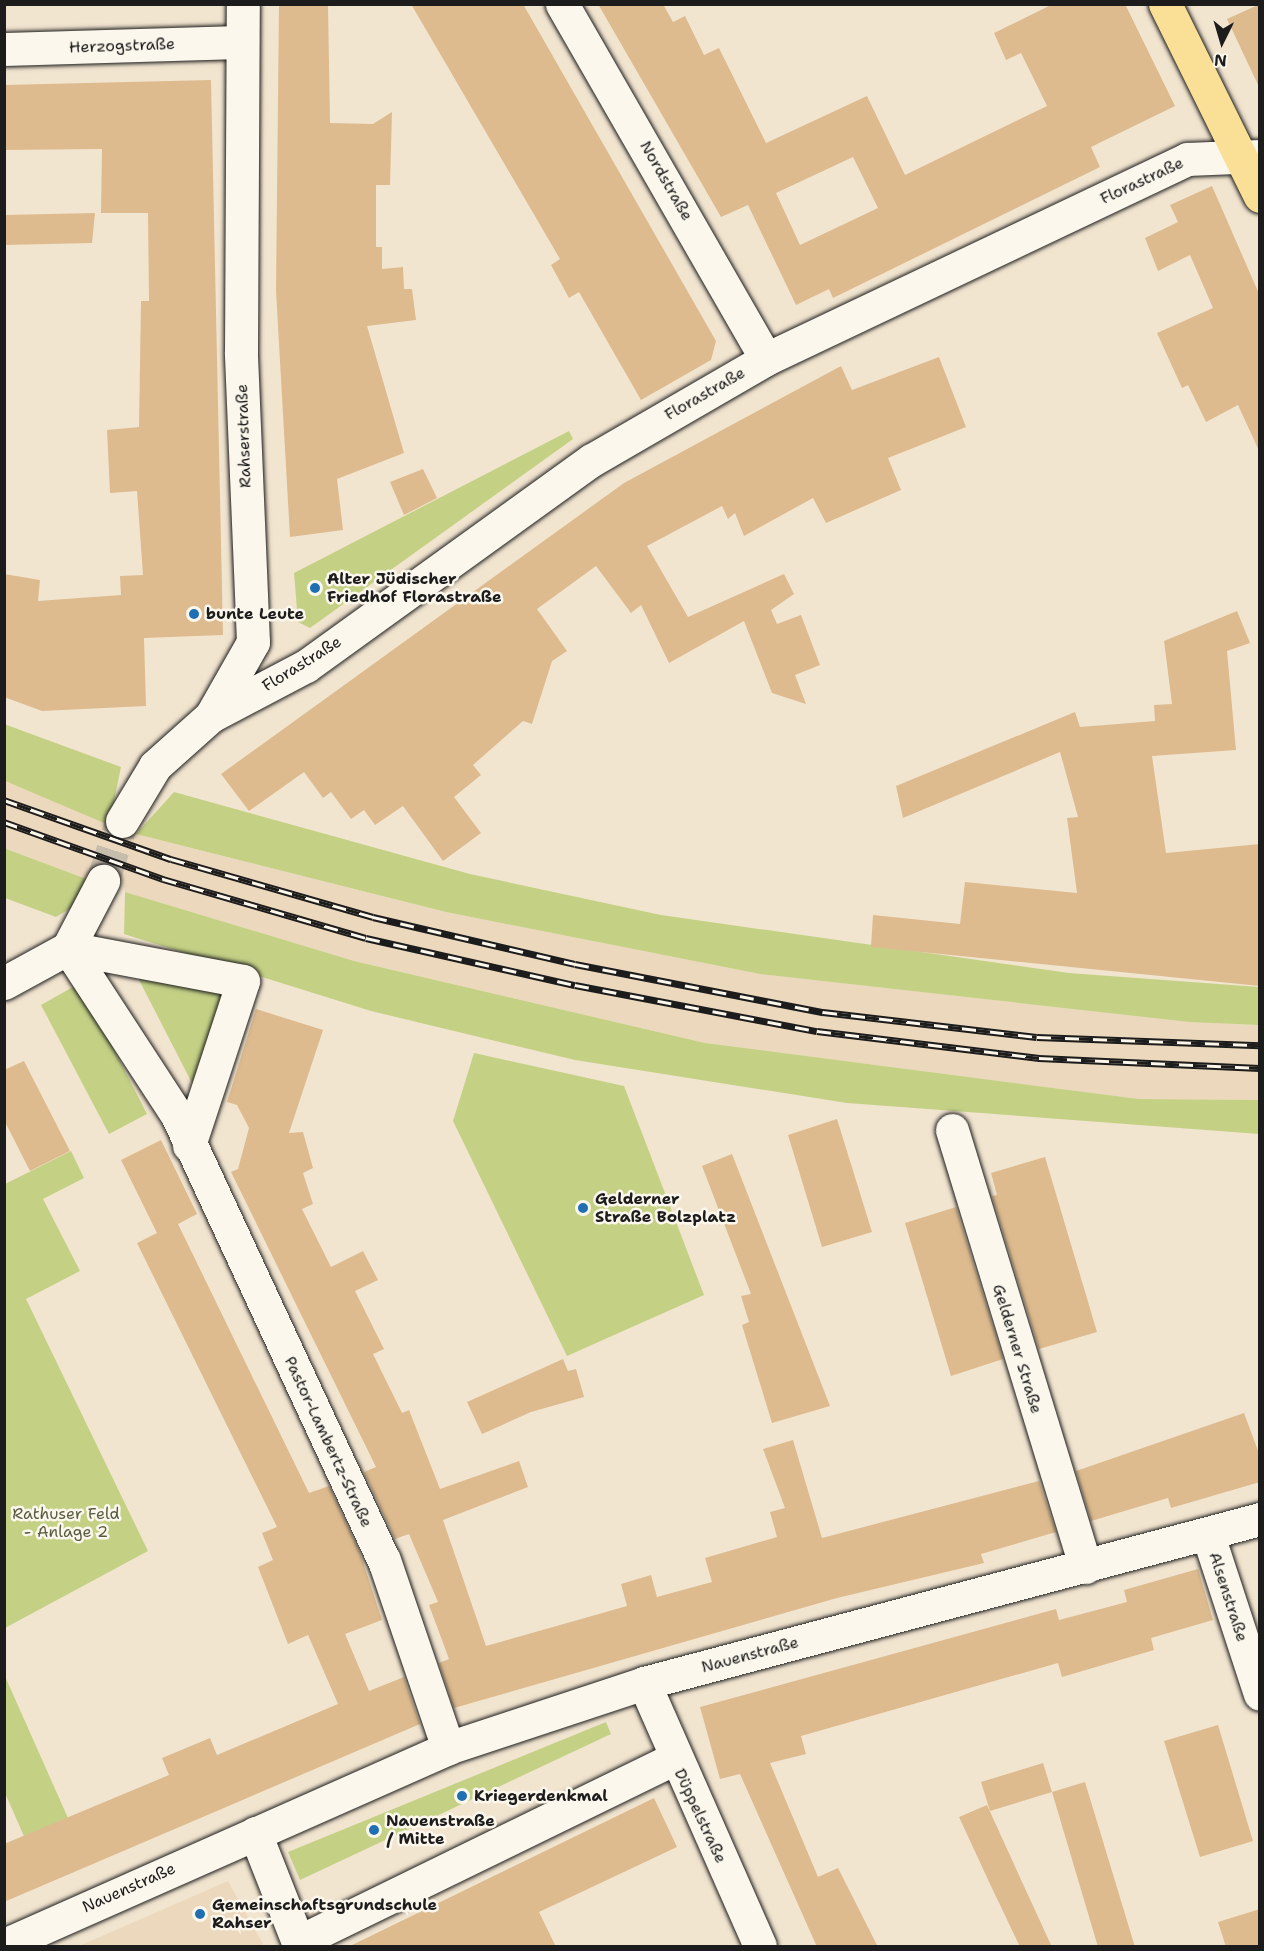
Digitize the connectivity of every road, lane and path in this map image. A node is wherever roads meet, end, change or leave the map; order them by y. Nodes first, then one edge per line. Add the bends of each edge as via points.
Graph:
1 (243, 4) edge
2 (562, 4) edge
3 (1166, 4) edge
4 (240, 42) junction
5 (4, 49) edge
6 (1250, 155) edge
7 (1260, 196) edge
8 (766, 359) junction
9 (211, 716) junction
10 (122, 821) tunnel mouth
11 (103, 881) tunnel mouth
12 (68, 948) junction
13 (4, 983) edge
14 (952, 1130) dead end
15 (189, 1145) junction
16 (1260, 1519) edge
17 (1208, 1535) junction
18 (1086, 1567) junction
19 (644, 1683) junction
20 (1260, 1694) edge
21 (448, 1748) junction
22 (674, 1760) junction
23 (255, 1833) junction
24 (299, 1944) edge
25 (4, 1945) edge
26 (760, 1947) edge

1 - 4 street, Rahserstraße
2 - 8 street, Nordstraße
3 - 6 main road
4 - 5 street, Herzogstraße
4 - 9 street, Rahserstraße via 241,352 253,642
6 - 7 main road
6 - 8 street, Florastraße via 1187,159
8 - 9 street, Florastraße via 592,460 306,666
9 - 10 street, Rahserstraße via 155,766
11 - 12 street
12 - 13 street
12 - 15 street, Pastor-Lambertz-Straße via 177,1115
12 - 15 street via 243,981
14 - 18 street, Gelderner Straße
15 - 21 street, Pastor-Lambertz-Straße via 384,1560
16 - 17 street, Nauenstraße
17 - 18 street, Nauenstraße
17 - 20 street, Alsenstraße
18 - 19 street, Nauenstraße
19 - 21 street, Nauenstraße
19 - 22 street, Düppelstraße
21 - 23 street, Nauenstraße
22 - 24 street
22 - 26 street, Düppelstraße
23 - 24 street
23 - 25 street, Nauenstraße

